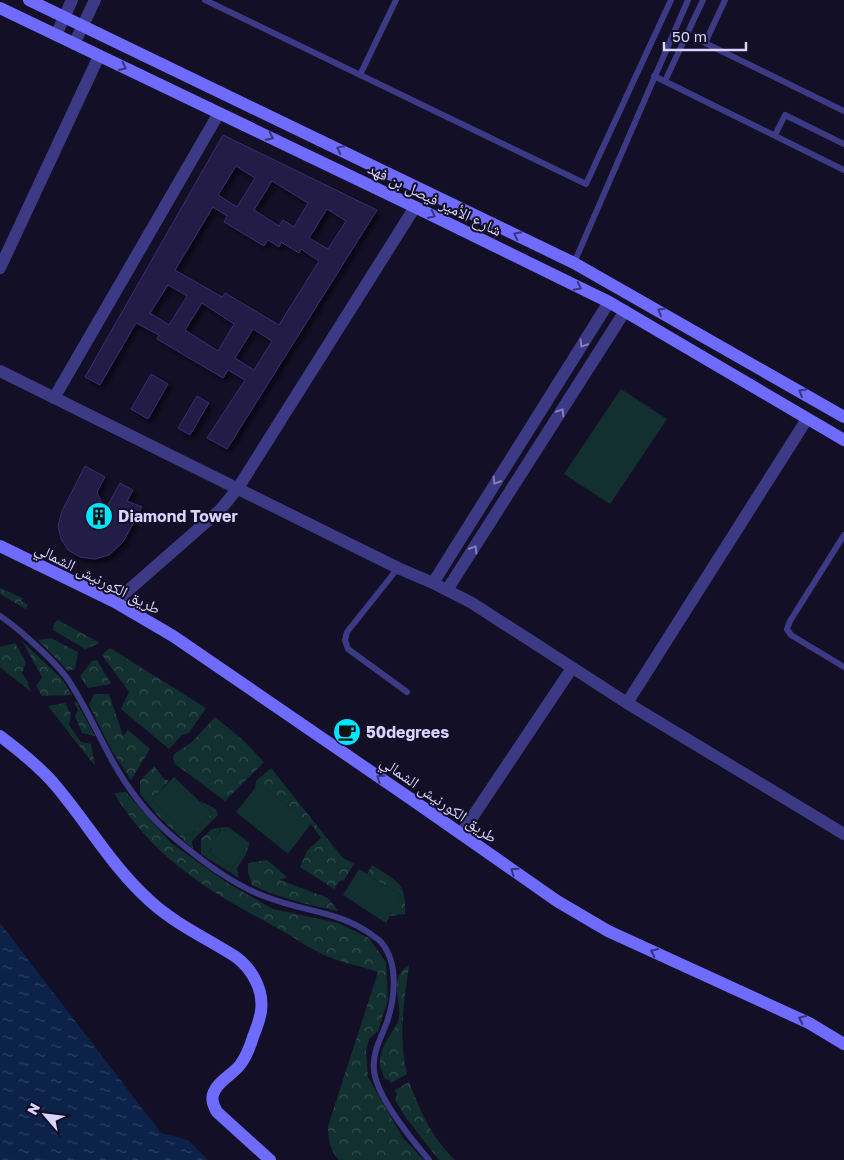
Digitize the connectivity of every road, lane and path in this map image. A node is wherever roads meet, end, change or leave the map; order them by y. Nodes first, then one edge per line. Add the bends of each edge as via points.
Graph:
1 (28, 0) edge
2 (72, 0) edge
3 (95, 0) edge
4 (205, 0) edge
5 (396, 0) edge
6 (671, 0) edge
7 (688, 0) edge
8 (703, 0) edge
9 (725, 0) edge
10 (0, 8) edge
11 (65, 17) junction
12 (83, 25) junction
13 (56, 35) junction
14 (74, 44) junction
15 (98, 56) junction
16 (360, 75) junction
17 (654, 76) junction
18 (665, 81) junction
19 (844, 111) edge
20 (218, 113) junction
21 (775, 136) junction
22 (844, 144) edge
23 (844, 170) edge
24 (415, 206) junction
25 (574, 262) junction
26 (0, 268) edge
27 (608, 302) junction
28 (625, 311) junction
29 (0, 372) edge
30 (54, 398) junction
31 (844, 417) edge
32 (807, 419) junction
33 (844, 440) edge
34 (238, 488) junction
35 (844, 534) edge
36 (0, 546) edge
37 (398, 568) junction
38 (432, 583) junction
39 (447, 590) junction
40 (115, 602) junction
41 (0, 616) edge
42 (844, 667) edge
43 (572, 668) junction
44 (407, 692) dead end
45 (626, 704) junction
46 (0, 736) edge
47 (461, 834) junction
48 (844, 834) edge
49 (844, 1044) edge
50 (270, 1160) edge
51 (430, 1160) edge

1 - 11 main road, شارع الأمير فيصل بن فهد
2 - 11 street
3 - 12 street
4 - 16 lane
5 - 16 lane
6 - 16 lane via 586,184
7 - 17 lane
8 - 18 lane
9 - 19 lane via 705,43
10 - 13 main road, شارع الأمير فيصل بن فهد
11 - 12 main road, شارع الأمير فيصل بن فهد
11 - 13 street
12 - 14 street
25 -> 12 main road, شارع الأمير فيصل بن فهد
13 - 14 main road, شارع الأمير فيصل بن فهد
14 - 15 main road, شارع الأمير فيصل بن فهد
15 -> 20 main road, شارع الأمير فيصل بن فهد
15 - 26 street
17 - 18 lane
17 - 25 lane
18 - 21 lane
20 -> 24 main road, شارع الأمير فيصل بن فهد
20 - 30 street
21 - 22 lane via 785,115
21 - 23 lane
24 -> 27 main road, شارع الأمير فيصل بن فهد
24 - 34 street
31 -> 25 main road, شارع الأمير فيصل بن فهد
27 - 28 main road, شارع الأمير فيصل بن فهد
27 -> 38 street
28 - 32 main road, شارع الأمير فيصل بن فهد
39 -> 28 street
29 - 30 street
30 - 34 street
32 - 33 main road, شارع الأمير فيصل بن فهد
32 - 45 street
34 - 37 street
34 - 40 street via 221,509
35 - 42 lane via 787,629 791,635
36 - 40 main road, طريق الكورنيش الشمالي
37 - 38 street
37 - 44 lane via 347,632 345,640 348,649
38 - 39 street
39 - 43 street
47 -> 40 main road, طريق الكورنيش الشمالي via 174,636
41 - 51 lane via 40,649 68,680 139,802 170,834 247,889 271,899 342,918 381,942 392,962 394,982 392,1005 374,1059 374,1072 380,1091 413,1141
43 - 45 street
43 - 47 street
45 - 48 street
46 - 50 main road via 29,758 55,785 112,860 151,902 246,964 254,976 262,1010 257,1027 240,1065 214,1090 212,1102 217,1112
49 -> 47 main road, طريق الكورنيش الشمالي via 809,1022 608,931 557,901

